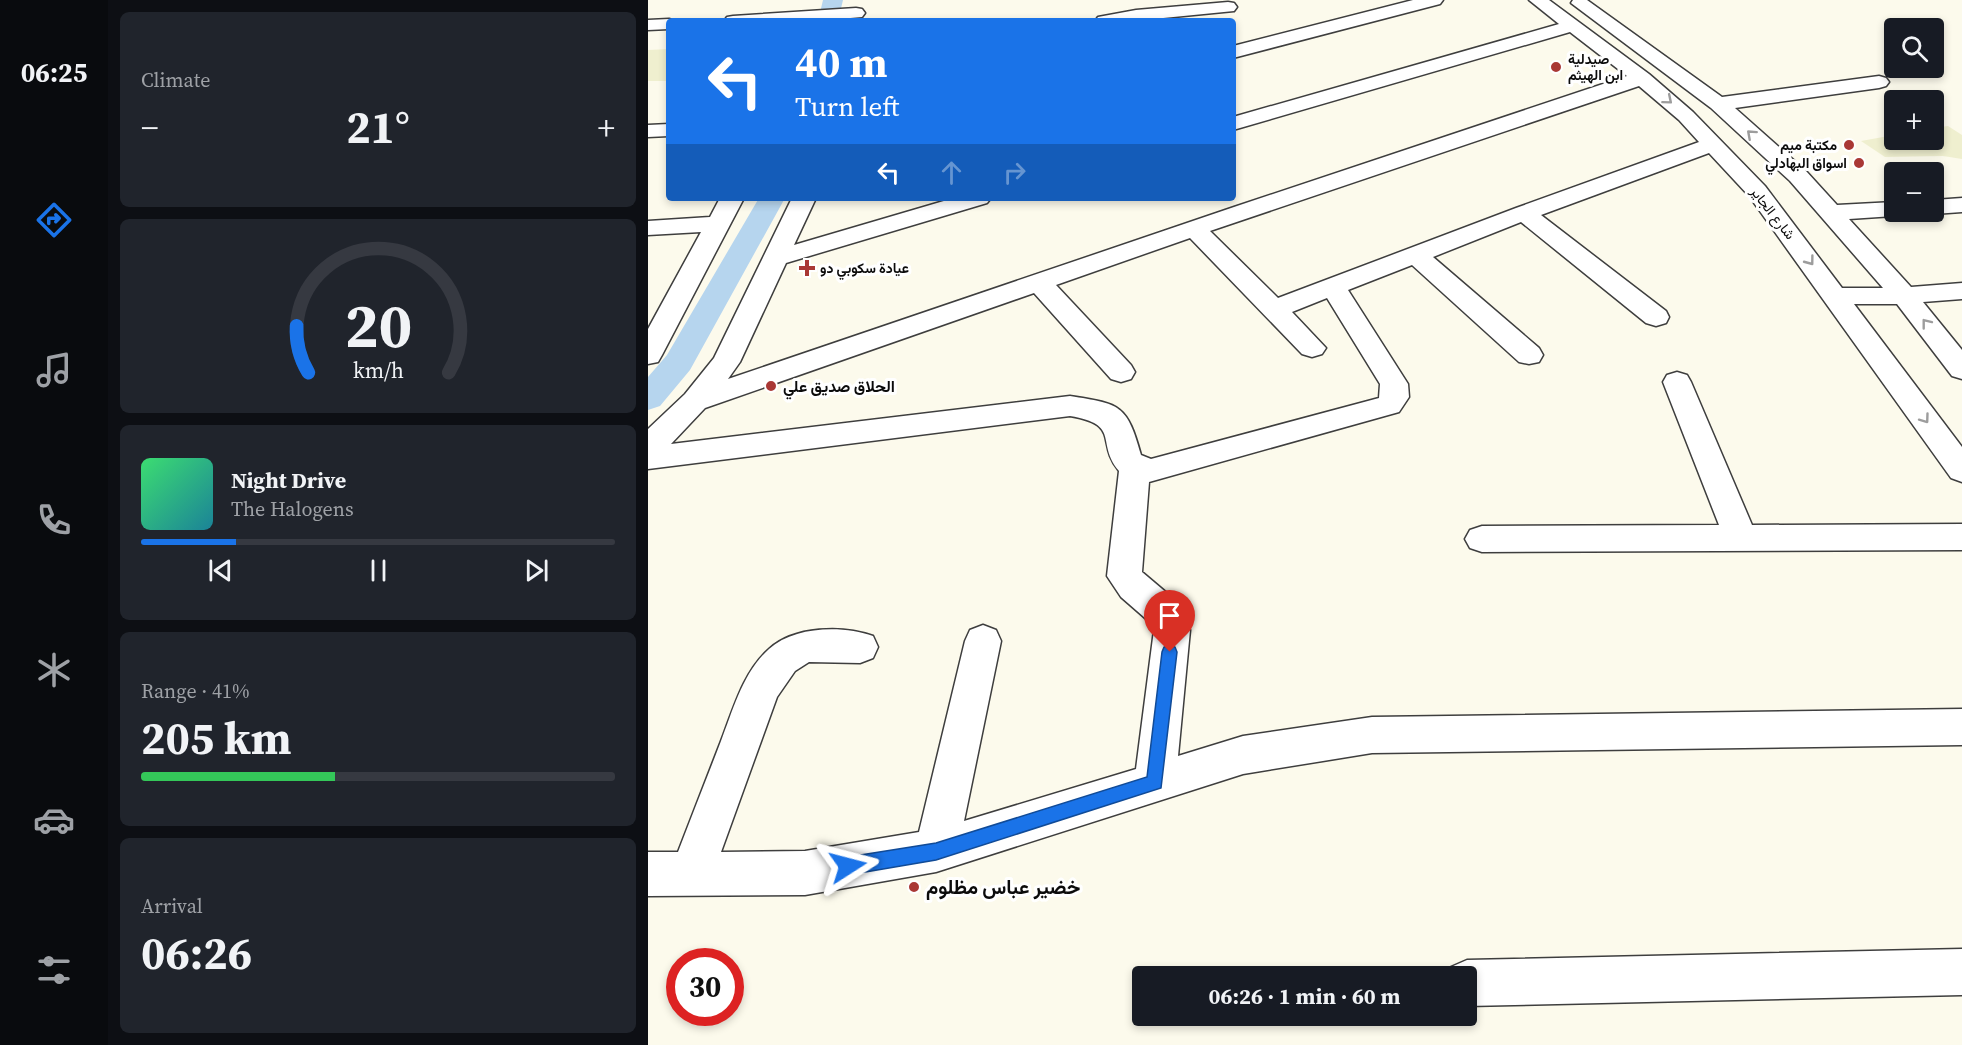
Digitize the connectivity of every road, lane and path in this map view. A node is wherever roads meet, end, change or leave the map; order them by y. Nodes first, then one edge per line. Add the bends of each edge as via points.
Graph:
1 (792, 0) edge
2 (1096, 0) edge
3 (1434, 0) edge
4 (1538, 0) edge
5 (1575, 0) edge
6 (857, 11) edge
7 (1231, 15) edge
8 (783, 18) edge
9 (799, 18) edge
10 (1097, 18) edge
11 (1120, 18) edge
12 (666, 24) edge
13 (648, 25) edge
14 (1572, 26) junction
15 (1238, 51) edge
16 (1642, 78) junction
17 (1879, 82) dead end
18 (1718, 104) junction
19 (1236, 123) edge
20 (666, 130) edge
21 (648, 131) edge
22 (1714, 144) junction
23 (730, 201) edge
24 (803, 201) edge
25 (969, 201) edge
26 (1234, 205) edge
27 (1962, 205) edge
28 (1944, 206) edge
29 (1884, 210) edge
30 (1524, 213) junction
31 (1831, 213) junction
32 (718, 224) junction
33 (648, 228) edge
34 (1194, 229) junction
35 (1416, 255) junction
36 (776, 258) junction
37 (1039, 282) junction
38 (1333, 287) junction
39 (1962, 291) edge
40 (1836, 296) junction
41 (1904, 296) junction
42 (1275, 309) junction
43 (1656, 316) dead end
44 (1312, 348) dead end
45 (650, 349) edge
46 (1529, 355) dead end
47 (1962, 369) edge
48 (1121, 372) dead end
49 (1677, 382) dead end
50 (695, 401) junction
51 (648, 448) edge
52 (648, 458) edge
53 (1135, 468) junction
54 (1962, 470) edge
55 (1740, 536) junction
56 (1962, 537) edge
57 (1482, 539) dead end
58 (983, 640) dead end
59 (860, 647) dead end
60 (1962, 727) edge
61 (1155, 783) junction
62 (936, 851) junction
63 (648, 874) edge
64 (691, 874) junction
65 (1962, 972) edge
66 (1477, 982) edge

1 - 8 street
2 - 10 street
3 - 15 street via 1342,14
4 - 14 street, شارع الجاير
5 - 18 street
6 - 9 street
7 - 11 street
12 - 13 street
14 - 16 street, شارع الجاير
14 - 19 street
16 -> 22 street, شارع الجاير
16 - 26 street
17 - 18 street
31 -> 18 street via 1798,176
20 - 21 street
22 - 30 street
22 -> 40 street, شارع الجاير via 1757,191
23 - 32 street
24 - 36 street
25 - 36 street
26 - 34 street
27 - 28 street
29 - 31 street
30 - 35 street
30 - 43 street
31 - 41 street
32 - 33 street
32 - 45 street
34 - 37 street
34 - 42 street
35 - 38 street
35 - 46 street
36 - 50 street via 726,362
37 - 48 street
37 - 50 street
38 - 42 street
38 - 53 street via 1394,384 1394,397 1389,405 1151,471
39 - 41 street
40 - 41 street
40 -> 54 street, شارع الجاير
47 -> 41 street
42 - 44 street
49 - 55 street
50 - 51 street
52 - 53 street via 1070,406 1100,411 1118,425 1127,459
53 - 61 street via 1124,576 1168,616 1172,630
55 - 56 street
55 - 57 street
58 - 62 street
59 - 64 street via 803,646 775,669 761,688
60 - 61 street via 1371,735 1243,755
61 - 62 street
62 - 64 street via 804,873
63 - 64 street
65 - 66 street

